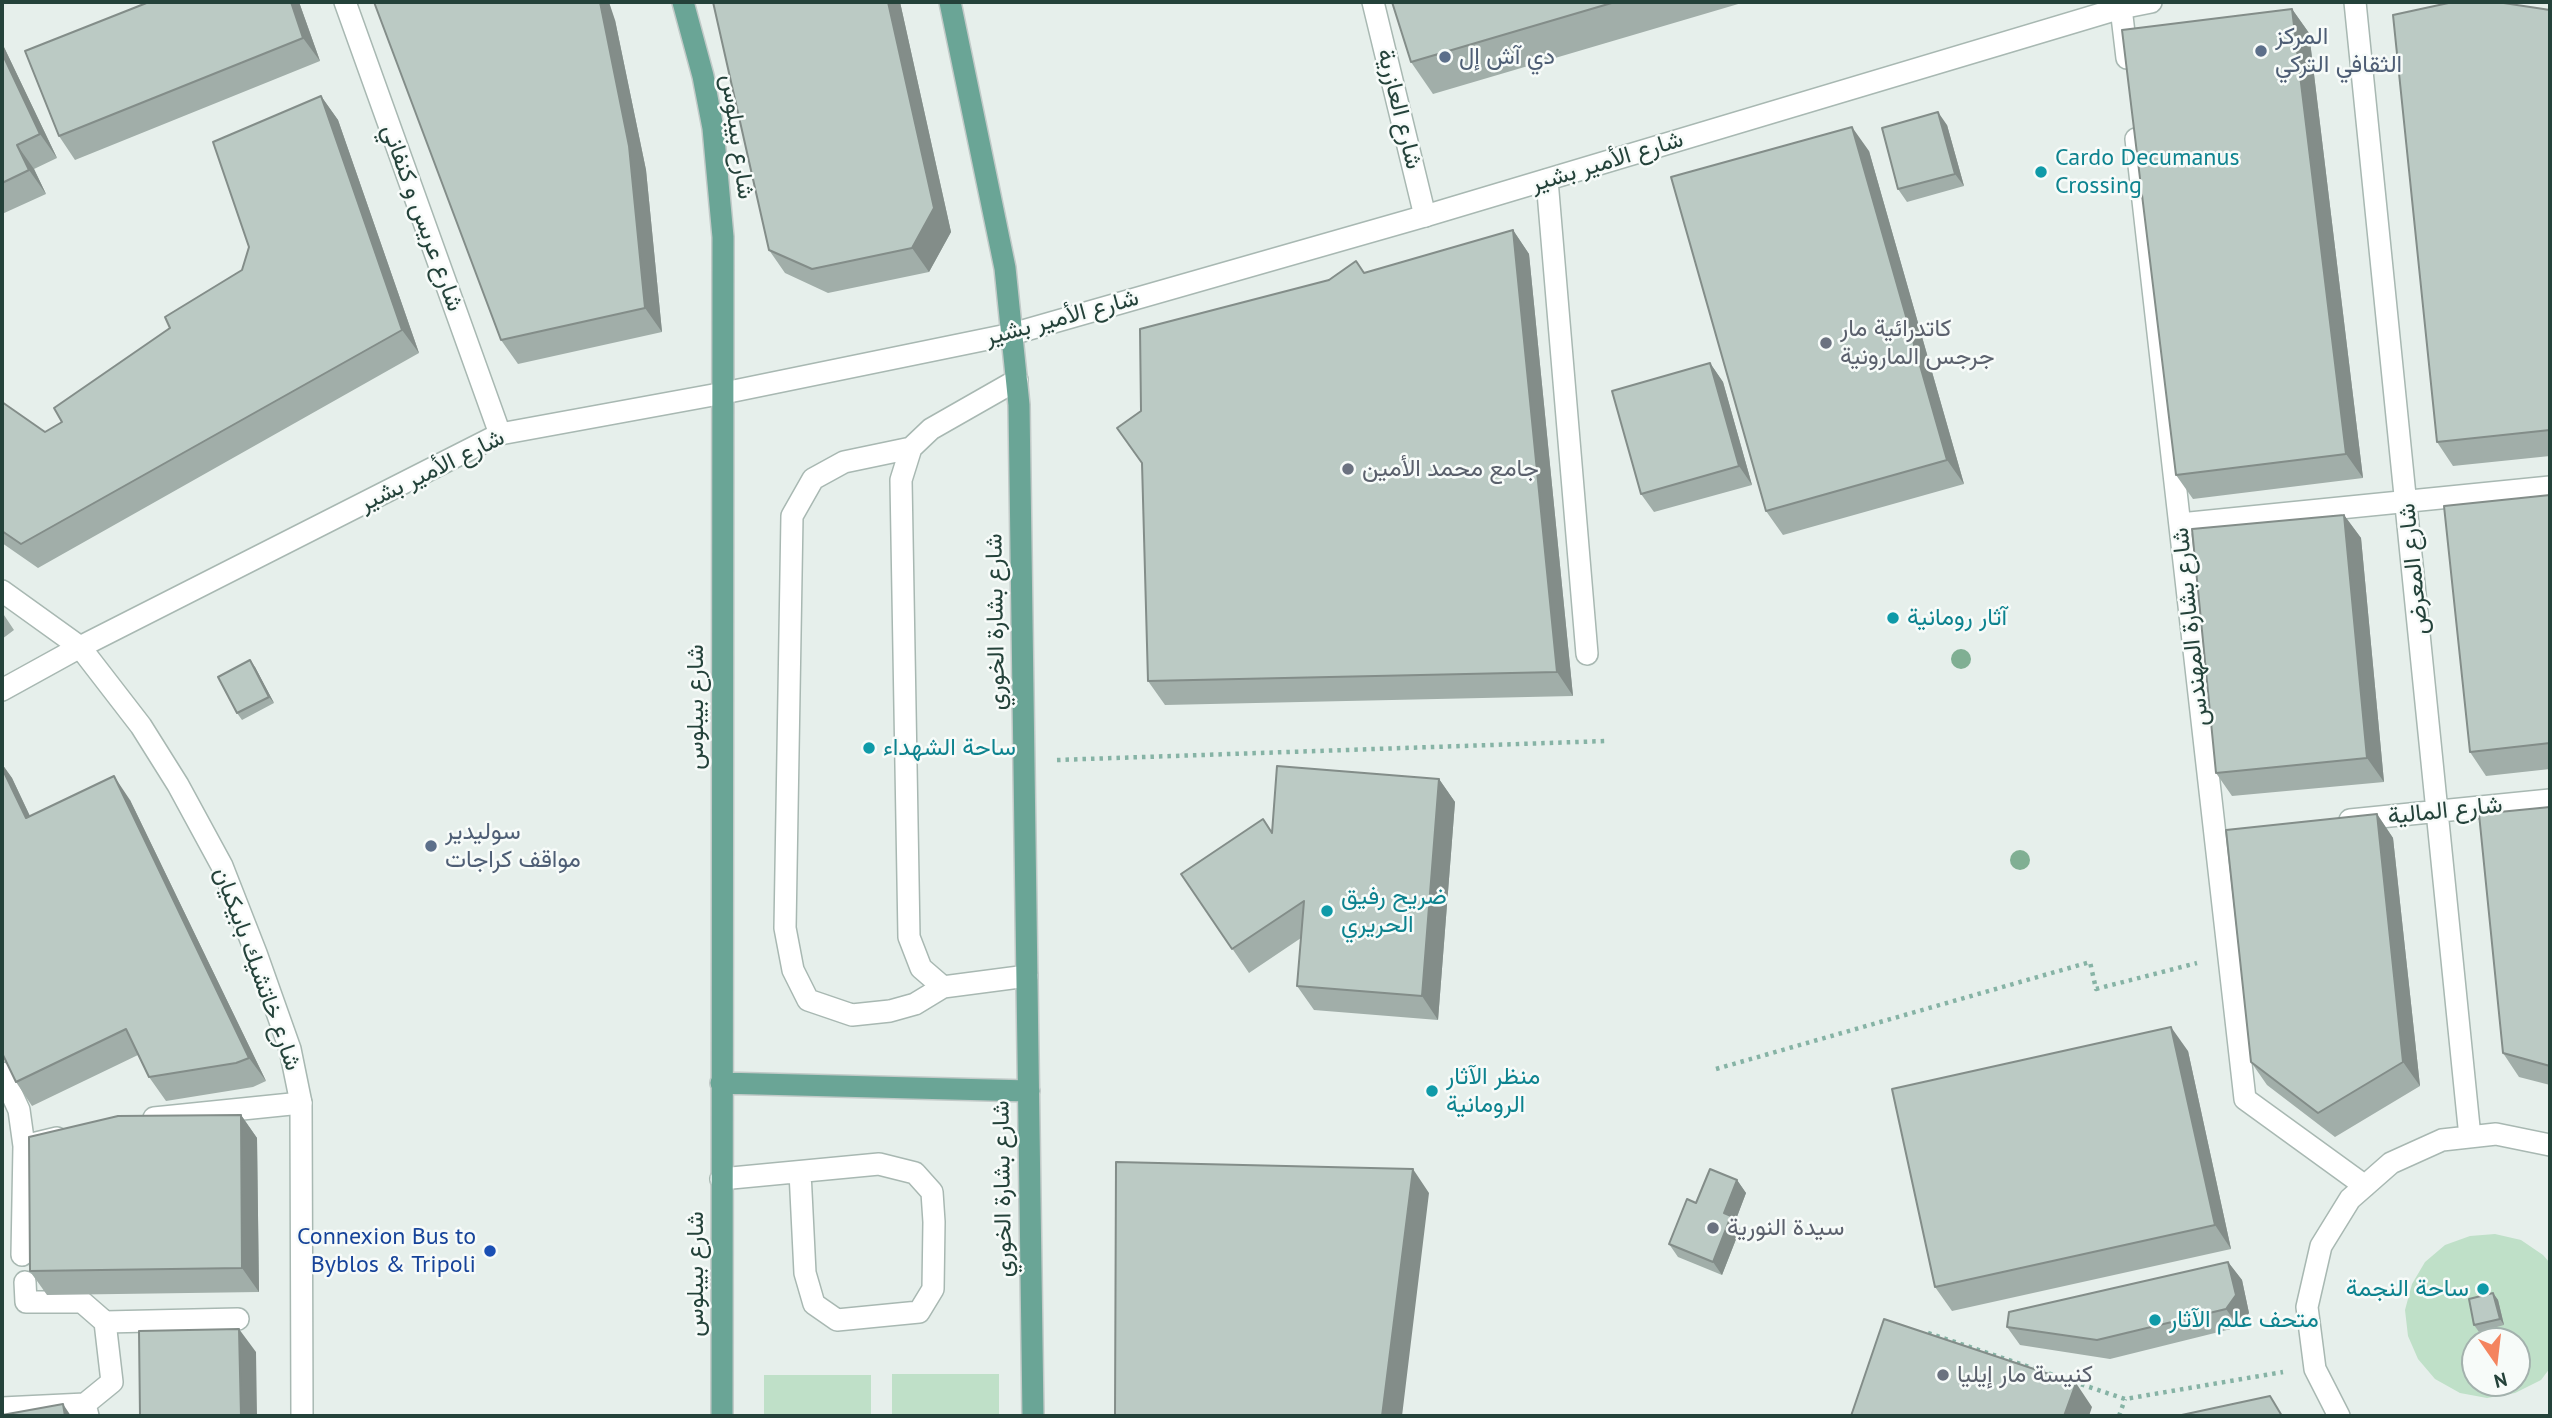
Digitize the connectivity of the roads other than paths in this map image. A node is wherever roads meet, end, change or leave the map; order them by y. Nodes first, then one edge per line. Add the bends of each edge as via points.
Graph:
1 (345, 2) edge
2 (683, 2) edge
3 (950, 2) edge
4 (1373, 2) edge
5 (2151, 2) edge
6 (2356, 2) edge
7 (2121, 8) junction
8 (2129, 77) edge
9 (2133, 117) edge
10 (1547, 180) junction
11 (1425, 216) junction
12 (1012, 334) junction
13 (1017, 380) junction
14 (724, 393) junction
15 (500, 434) junction
16 (911, 448) junction
17 (2550, 487) edge
18 (2407, 501) junction
19 (2180, 524) junction
20 (2, 591) edge
21 (80, 647) junction
22 (1587, 654) dead end
23 (2, 690) edge
24 (2550, 800) edge
25 (2438, 811) junction
26 (2333, 821) edge
27 (2241, 830) edge
28 (2215, 833) junction
29 (1027, 976) junction
30 (943, 987) junction
31 (2, 1073) edge
32 (721, 1083) junction
33 (1028, 1091) junction
34 (302, 1103) junction
35 (133, 1120) edge
36 (78, 1133) edge
37 (2470, 1137) junction
38 (2550, 1145) edge
39 (24, 1146) junction
40 (800, 1172) junction
41 (721, 1179) junction
42 (2365, 1186) junction
43 (22, 1255) dead end
44 (25, 1282) dead end
45 (238, 1319) dead end
46 (105, 1322) junction
47 (2, 1408) edge
48 (86, 1410) edge
49 (302, 1416) edge
50 (722, 1416) edge
51 (1033, 1416) edge
52 (2339, 1416) edge

1 - 15 street, شارع عريس و كنفاني
2 - 14 main road, شارع بيبلوس via 703,76 720,181
3 - 12 main road, شارع بشارة الخوري via 1004,268
4 - 11 street, شارع العازرية
5 - 7 street, شارع الأمير بشير
6 - 18 street, شارع المعرض
7 - 8 street
7 - 10 street, شارع الأمير بشير
9 - 19 street, شارع بشارة المهندس
10 - 11 street, شارع الأمير بشير
10 - 22 street
11 - 12 street, شارع الأمير بشير
12 - 13 main road, شارع بشارة الخوري
12 - 14 street, شارع الأمير بشير
13 - 16 street via 931,429
13 - 29 main road, شارع بشارة الخوري
14 - 15 street, شارع الأمير بشير
14 - 32 main road, شارع بيبلوس
15 - 21 street, شارع الأمير بشير
16 - 30 street via 901,480 909,937 921,968
16 - 30 street via 844,462 813,479 792,516 785,928 793,970 808,1000 852,1016 915,1004
17 - 18 street
18 - 19 street
18 - 25 street, شارع المعرض
19 - 28 street, شارع بشارة المهندس
20 - 21 street, شارع خاتشيك بابيكيان
21 - 23 street, شارع الأمير بشير
21 - 34 street, شارع خاتشيك بابيكيان via 141,726 222,866 290,1049
24 - 25 street, شارع المالية
25 - 26 street, شارع المالية
25 - 37 street, شارع المعرض
27 - 28 street
28 - 42 street, شارع بشارة المهندس via 2245,1099
29 - 30 street
29 - 33 main road, شارع بشارة الخوري
31 - 39 street via 19,1110
32 - 33 main road
32 - 41 main road, شارع بيبلوس
33 - 51 main road, شارع بشارة الخوري
34 - 35 street
34 - 49 street, شارع خاتشيك بابيكيان
36 - 39 street
37 - 38 street via 2496,1134
37 - 42 street via 2442,1140 2391,1163
39 - 43 street
40 - 40 street via 879,1164 915,1173 932,1192 933,1289 919,1311 837,1320 814,1304 805,1273
40 - 41 street
41 - 50 main road, شارع بيبلوس
42 - 52 street via 2350,1199 2321,1246 2307,1307 2315,1369
44 - 46 street via 26,1302 82,1302
45 - 46 street
46 - 48 street via 112,1382
47 - 48 street

